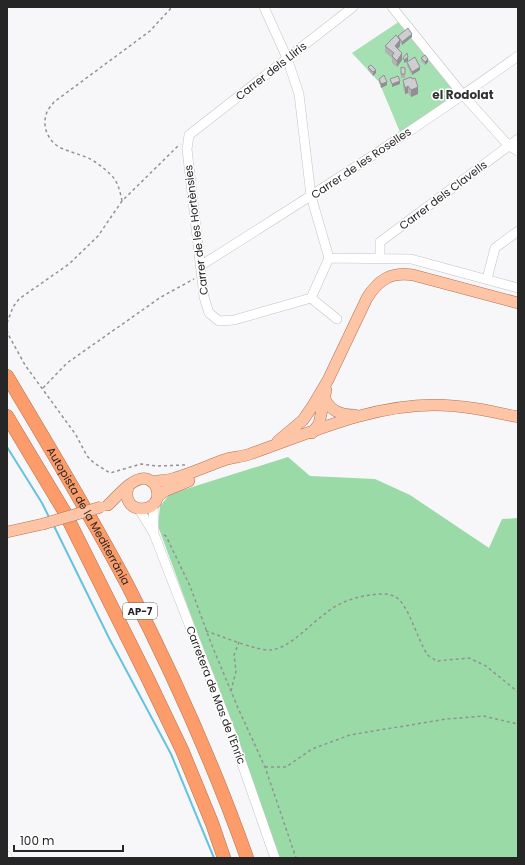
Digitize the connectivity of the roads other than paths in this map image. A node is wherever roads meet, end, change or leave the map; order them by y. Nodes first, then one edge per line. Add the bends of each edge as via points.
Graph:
1 (264, 7) edge
2 (353, 7) edge
3 (392, 7) edge
4 (518, 56) edge
5 (287, 58) junction
6 (463, 95) junction
7 (189, 135) joint
8 (518, 139) edge
9 (509, 146) junction
10 (518, 151) edge
11 (311, 196) junction
12 (518, 231) edge
13 (329, 258) junction
14 (380, 258) junction
15 (201, 270) junction
16 (487, 279) junction
17 (518, 288) edge
18 (311, 298) junction
19 (518, 303) edge
20 (337, 319) dead end
21 (7, 376) edge
22 (328, 380) junction
23 (324, 397) junction
24 (362, 415) junction
25 (7, 416) edge
26 (518, 417) edge
27 (312, 432) junction
28 (271, 446) junction
29 (248, 455) junction
30 (152, 482) junction
31 (128, 487) junction
32 (155, 501) junction
33 (105, 506) junction
34 (135, 506) junction
35 (7, 532) edge
36 (154, 534) junction
37 (224, 858) edge
38 (247, 858) edge
39 (275, 858) edge

1 - 5 street
2 - 5 street, Carrer dels Lliris
3 - 6 street
4 - 6 street, Carrer de les Roselles
5 - 7 street, Carrer dels Lliris
5 - 11 street via 299,94
6 - 9 street
6 - 11 street, Carrer de les Roselles
7 - 15 street, Carrer de les Hortènsies via 187,149
8 - 9 street, Carrer dels Clavells
9 - 10 street
9 - 14 street, Carrer dels Clavells via 380,242
11 - 13 street
11 - 15 street, Carrer de les Roselles
12 - 16 street via 495,248
13 - 14 street
13 - 18 street
14 - 16 street via 411,259
15 - 18 street, Carrer de les Hortènsies via 204,297 209,312 219,321 234,320
16 - 17 street
18 - 20 street
19 - 22 main road via 413,275 389,276 377,285 367,298
21 - 38 highway, Autopista de la Mediterrània / AP-7 via 86,510 169,669 212,766
22 - 23 main road
22 - 28 main road via 303,420
23 - 24 main road via 337,413 347,416
23 - 27 main road via 319,424
24 - 26 main road via 387,409 433,405 481,409
24 - 27 main road
25 - 37 highway, Autopista de la Mediterrània / AP-7 via 64,511 147,677 182,750
27 - 28 main road
28 - 29 main road
29 - 30 main road via 225,460 176,478
29 - 32 main road via 230,466 177,486
30 - 31 main road via 142,478 132,482
30 - 32 main road via 157,490
31 - 33 main road
31 - 34 main road via 127,498
32 - 34 main road via 144,509
32 - 36 street
33 - 34 main road
33 - 35 main road, bridge
34 - 36 street
36 - 39 street, Carretera de Mas de l'Enric via 232,735

